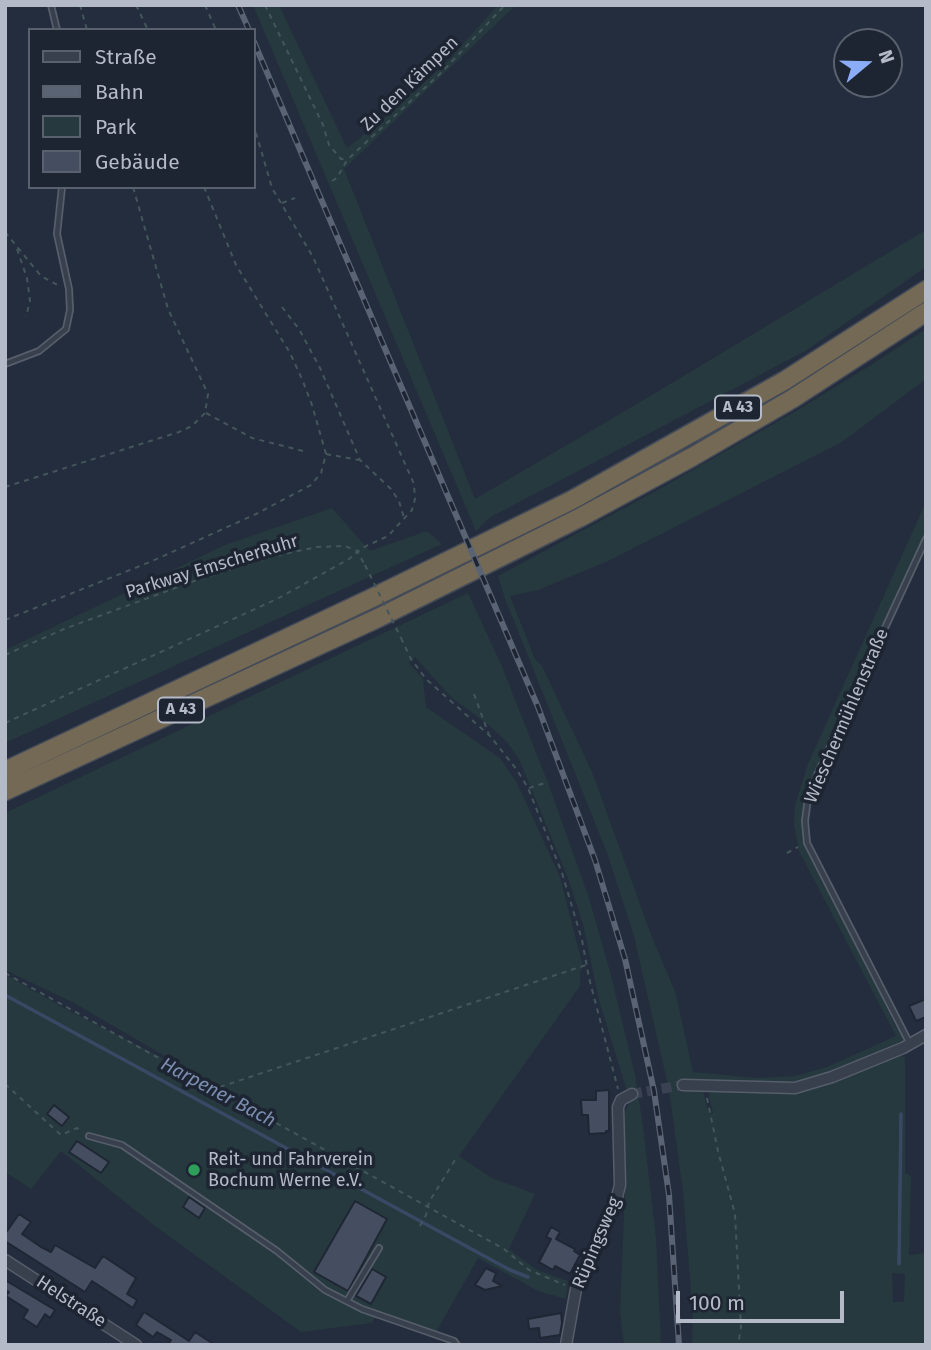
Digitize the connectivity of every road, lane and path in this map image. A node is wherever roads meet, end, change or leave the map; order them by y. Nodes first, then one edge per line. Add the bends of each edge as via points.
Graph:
1 (51, 5) edge
2 (80, 5) edge
3 (136, 5) edge
4 (205, 5) edge
5 (265, 5) edge
6 (505, 5) edge
7 (57, 28) edge
8 (86, 28) edge
9 (147, 28) edge
10 (215, 28) edge
11 (256, 133) edge
12 (347, 160) junction
13 (332, 181) dead end
14 (62, 189) edge
15 (133, 189) edge
16 (205, 189) edge
17 (295, 198) dead end
18 (281, 203) junction
19 (5, 232) edge
20 (16, 248) junction
21 (69, 289) junction
22 (926, 290) edge
23 (282, 307) dead end
24 (926, 312) edge
25 (26, 317) dead end
26 (5, 364) edge
27 (205, 413) junction
28 (303, 451) dead end
29 (326, 454) junction
30 (360, 460) junction
31 (5, 487) edge
32 (404, 519) junction
33 (926, 539) edge
34 (357, 551) junction
35 (5, 620) edge
36 (5, 655) edge
37 (474, 694) dead end
38 (5, 723) edge
39 (490, 736) junction
40 (5, 771) edge
41 (548, 782) dead end
42 (528, 788) junction
43 (5, 791) edge
44 (807, 843) junction
45 (787, 853) dead end
46 (587, 965) junction
47 (5, 972) edge
48 (926, 1034) edge
49 (910, 1044) junction
50 (5, 1084) edge
51 (704, 1084) junction
52 (683, 1085) tunnel mouth
53 (217, 1088) junction
54 (632, 1094) tunnel mouth
55 (621, 1100) junction
56 (89, 1136) joint
57 (455, 1160) dead end
58 (428, 1206) junction
59 (420, 1226) dead end
60 (379, 1248) dead end
61 (5, 1260) edge
62 (576, 1289) junction
63 (347, 1301) junction
64 (738, 1344) edge
65 (136, 1345) edge
66 (457, 1345) edge
67 (566, 1345) edge

1 - 7 lane
2 - 8 path
3 - 9 path
4 - 10 path
5 - 12 path via 329,145
6 - 12 path, Zu den Kämpen via 443,71
11 - 18 path
12 - 13 path, Zu den Kämpen
14 - 21 lane via 57,234
15 - 27 path via 168,309 208,394
16 - 29 path via 236,265 303,379
17 - 18 path
18 - 32 path via 313,257 414,484 412,510
19 - 20 path
20 - 21 path via 41,276
20 - 25 path via 30,301
21 - 26 lane via 66,329 39,351
22 - 40 highway, A 43 via 784,381 572,500
23 - 30 path via 320,369
24 - 43 highway, A 43 via 792,399 581,517 378,618
27 - 28 path via 252,438
27 - 31 path via 179,432
29 - 30 path
29 - 35 path via 321,473 311,485 284,501
30 - 32 path via 391,489
32 - 34 path via 388,536
33 - 44 lane, Wieschermühlenstraße via 808,798
34 - 36 path, Parkway EmscherRuhr via 334,545 270,557 64,629
34 - 38 path via 277,599
34 - 39 path, bridge via 411,659 426,679
37 - 39 path
39 - 42 path
41 - 42 path
42 - 46 path via 562,873
44 - 45 path
44 - 49 lane, Wieschermühlenstraße
46 - 53 path
46 - 55 path
47 - 53 path
48 - 49 street
49 - 51 street via 795,1088
50 - 56 path via 61,1135 78,1128
51 - 52 street
51 - 64 path via 735,1213
53 - 58 path
54 - 55 street
55 - 62 street, Rüpingsweg via 616,1118 620,1185 616,1202
56 - 63 lane via 122,1145
57 - 58 path
58 - 59 path
58 - 62 path via 504,1249 529,1270
60 - 63 lane
61 - 65 street, Helstraße
62 - 67 street, Rüpingsweg
63 - 66 lane via 454,1340

